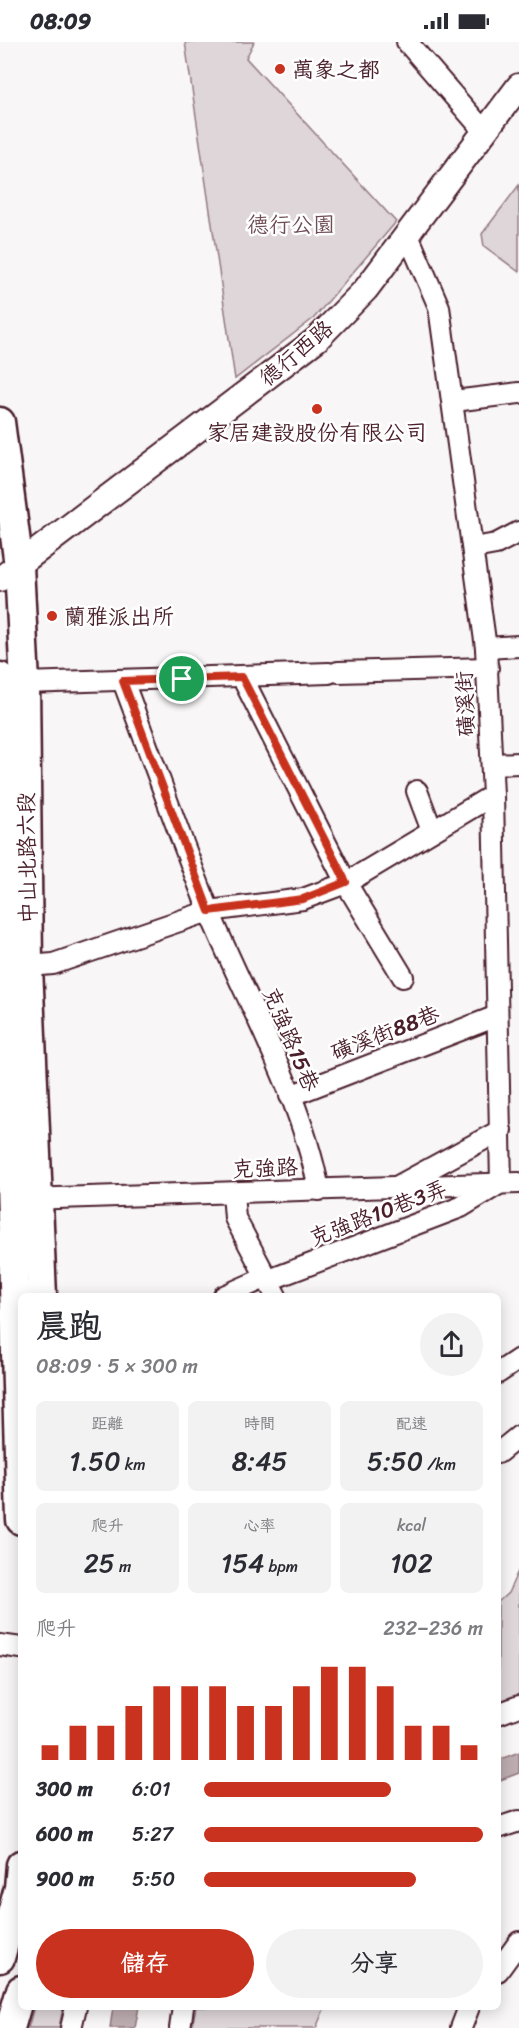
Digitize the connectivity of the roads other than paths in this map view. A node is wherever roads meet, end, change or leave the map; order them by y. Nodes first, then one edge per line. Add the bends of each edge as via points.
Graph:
1 (407, 42) edge
2 (519, 86) edge
3 (484, 131) junction
4 (407, 233) junction
5 (519, 393) edge
6 (454, 401) junction
7 (0, 422) edge
8 (519, 532) edge
9 (474, 548) junction
10 (10, 573) edge
11 (519, 646) edge
12 (486, 648) junction
13 (488, 668) junction
14 (242, 677) junction
15 (123, 681) junction
16 (6, 687) edge
17 (519, 763) edge
18 (492, 764) junction
19 (1, 777) edge
20 (417, 791) dead end
21 (493, 795) junction
22 (432, 831) junction
23 (346, 882) junction
24 (209, 911) junction
25 (2, 915) edge
26 (17, 967) junction
27 (403, 977) dead end
28 (497, 1016) junction
29 (290, 1096) junction
30 (501, 1130) junction
31 (514, 1183) edge
32 (393, 1189) junction
33 (319, 1190) junction
34 (232, 1193) junction
35 (26, 1199) junction
36 (6, 1243) edge
37 (271, 1284) edge
38 (42, 1293) edge
39 (236, 1293) edge
40 (519, 1359) edge
41 (501, 1370) edge
42 (8, 1380) edge
43 (519, 1436) edge
44 (501, 1451) edge
45 (18, 1488) edge
46 (0, 1645) edge
47 (18, 1648) edge
48 (519, 1706) edge
49 (501, 1713) edge
50 (519, 1821) edge
51 (501, 1827) edge
52 (18, 1892) edge
53 (519, 1942) edge
54 (0, 1959) edge
55 (501, 1967) edge
56 (18, 2000) edge
57 (75, 2010) edge
58 (183, 2010) edge
59 (468, 2010) edge
60 (10, 2028) edge
61 (71, 2028) edge
62 (180, 2028) edge
63 (461, 2028) edge

1 - 3 street
2 - 3 street, 德行西路
3 - 4 street, 德行西路
4 - 6 street, 磺溪街 via 439,307
4 - 10 street, 德行西路 via 366,289 317,339
5 - 6 street
6 - 9 street, 磺溪街
7 - 10 main road, 中山北路六段
8 - 9 street via 496,544
9 - 12 street, 磺溪街
10 - 16 main road, 中山北路六段
11 - 12 street
12 - 13 street, 磺溪街
13 - 14 street
13 - 18 street, 磺溪街
14 - 15 street
14 - 23 street
15 - 16 street
15 - 24 street, 克強路15巷
16 - 19 main road, 中山北路六段
16 - 26 main road, 中山北路六段
17 - 18 street
18 - 21 street, 磺溪街
19 - 25 main road, 中山北路六段
20 - 22 street
21 - 22 street
21 - 28 street, 磺溪街
22 - 23 street
23 - 24 street via 303,899
23 - 27 street
24 - 26 street via 53,964
24 - 29 street, 克強路15巷
25 - 26 main road, 中山北路六段
26 - 35 main road, 中山北路六段
28 - 29 street, 磺溪街88巷
28 - 30 street, 磺溪街
29 - 33 street, 克強路15巷 via 314,1161
30 - 31 street, 磺溪街
30 - 32 street
31 - 32 street, 克強路
31 - 37 street, 克強路10巷3弄
32 - 33 street, 克強路
33 - 34 street, 克強路
34 - 35 street, 克強路
34 - 37 street via 236,1218
35 - 36 main road, 中山北路六段
35 - 38 main road, 中山北路六段
36 - 42 main road, 中山北路六段
37 - 39 street, 克強路10巷3弄
40 - 41 street
42 - 45 main road, 中山北路六段
43 - 44 street
46 - 47 street
48 - 49 street
50 - 51 street
52 - 54 main road
53 - 55 street
56 - 60 main road
57 - 61 street
58 - 62 street
59 - 63 street

